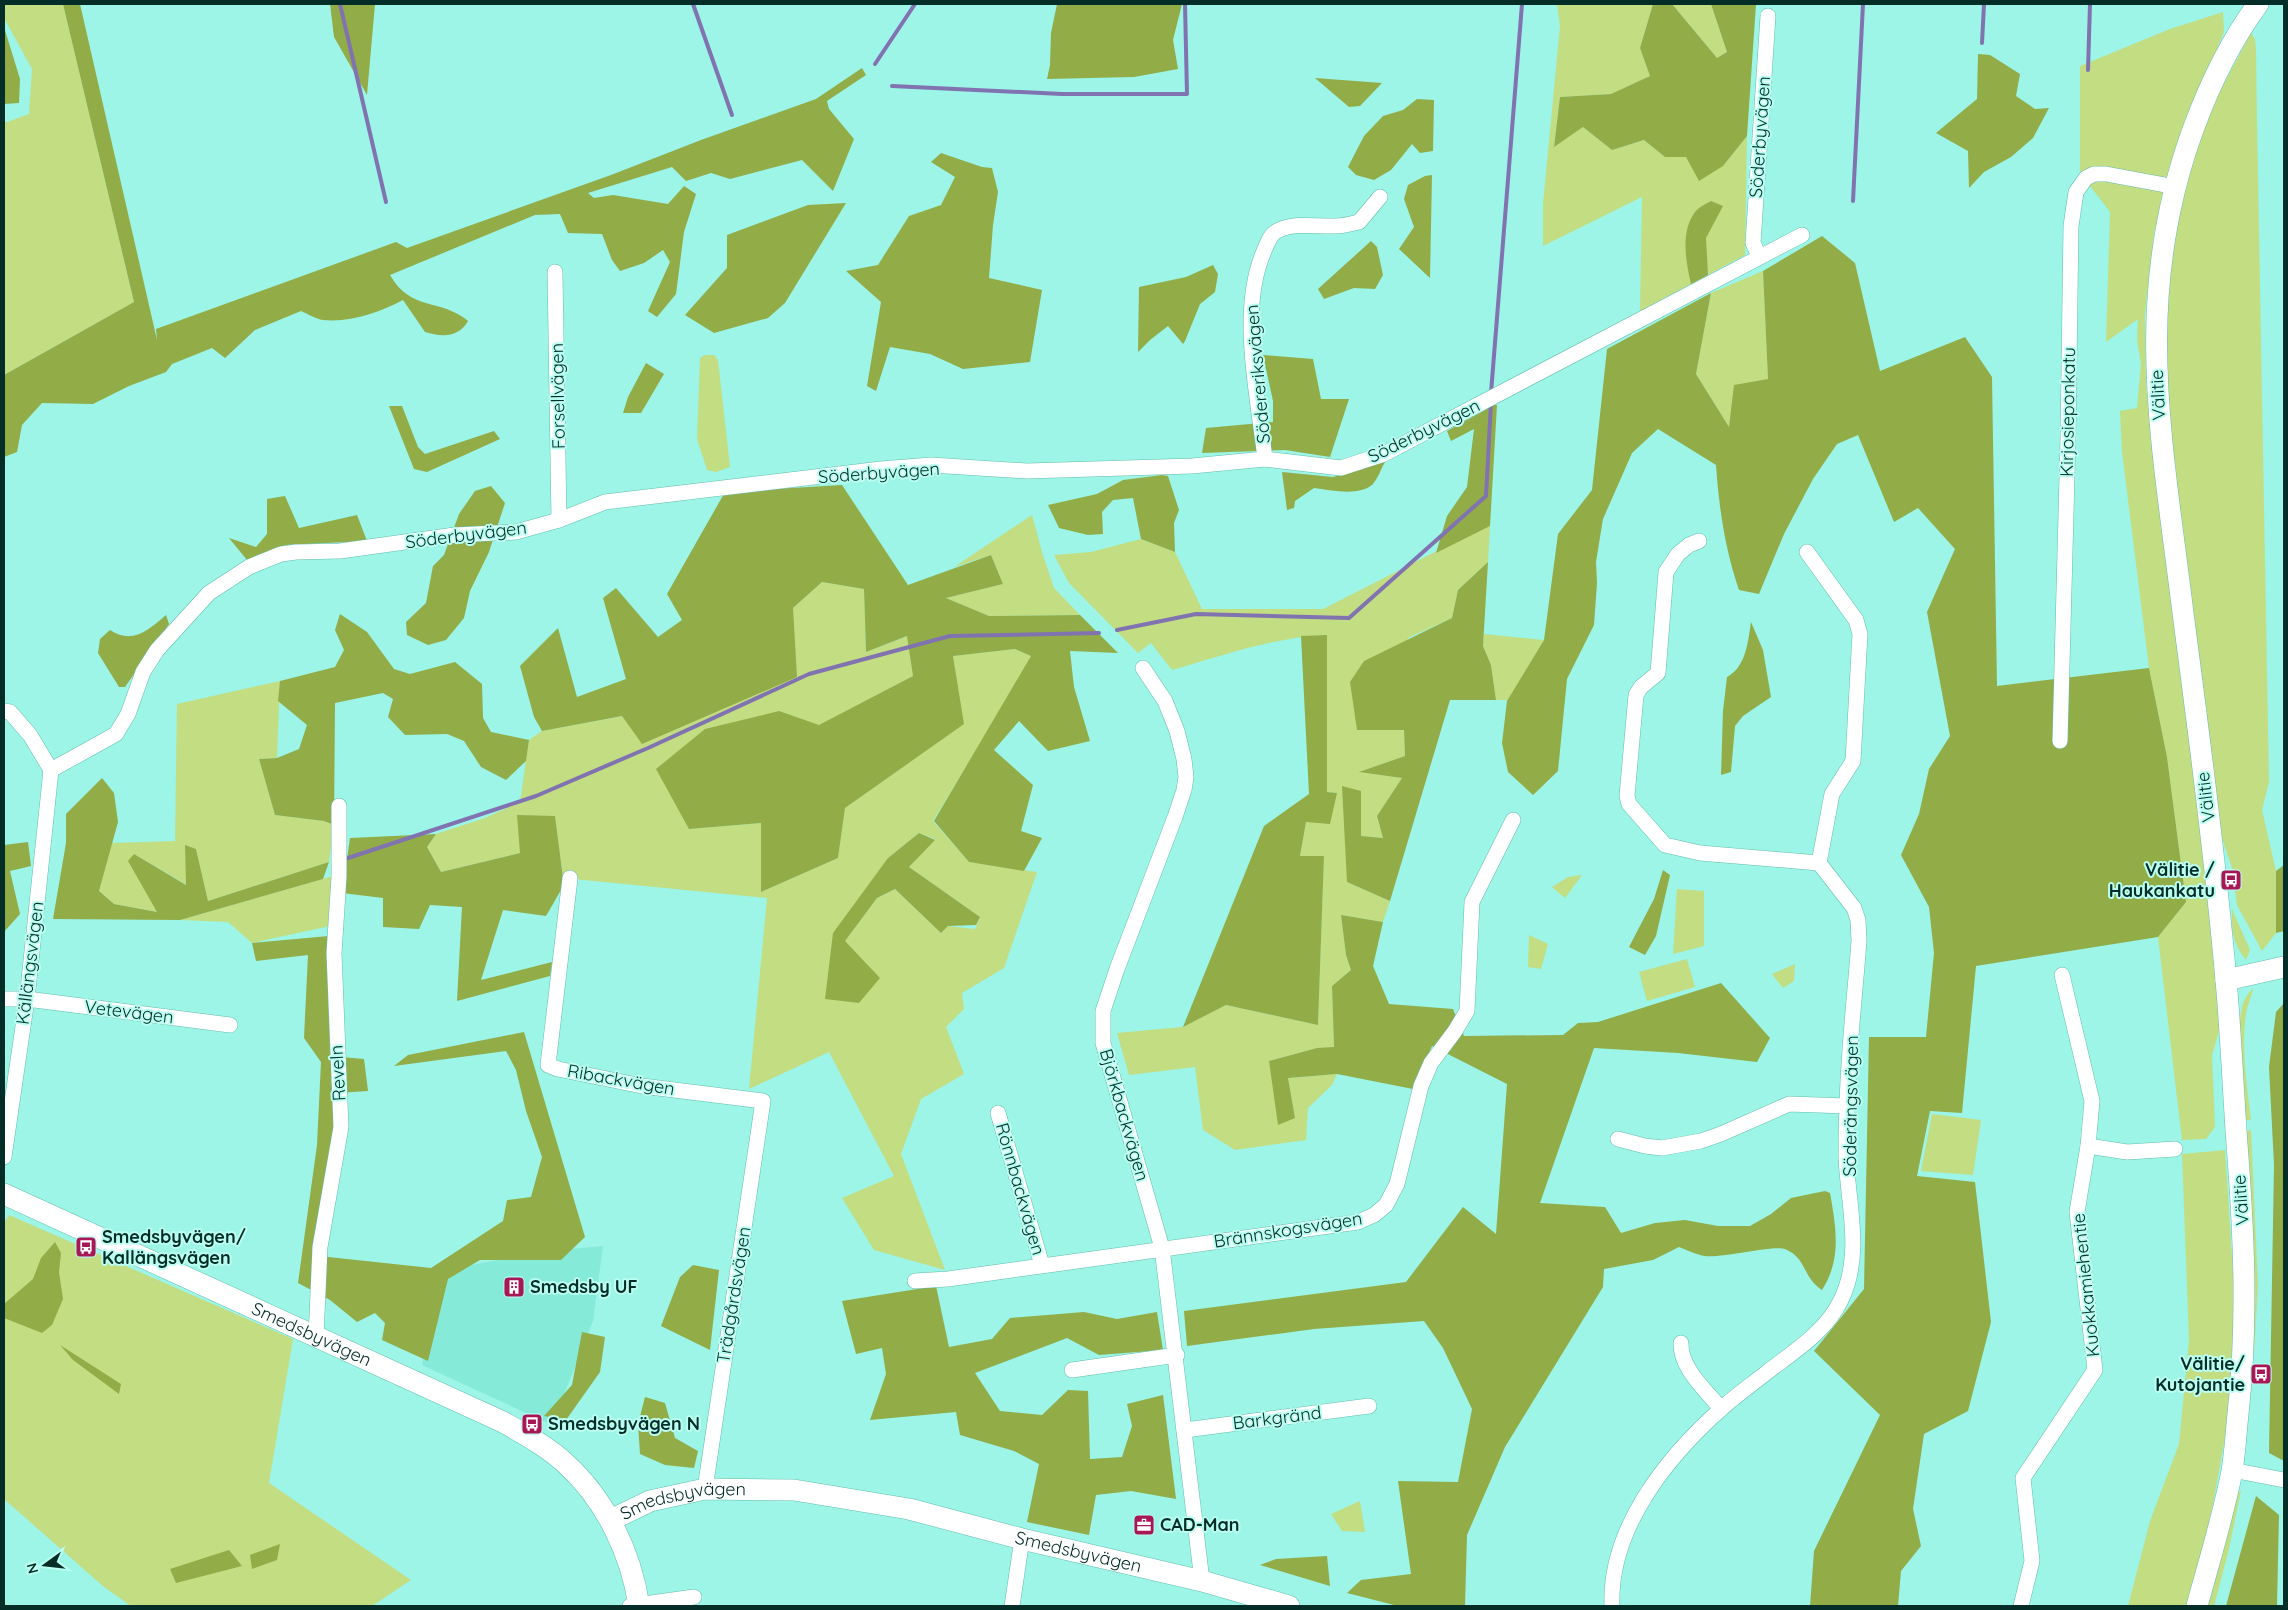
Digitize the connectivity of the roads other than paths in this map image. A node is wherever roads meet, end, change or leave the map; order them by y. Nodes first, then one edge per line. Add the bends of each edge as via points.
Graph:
1 (2258, 4) edge
2 (1768, 16) dead end
3 (2176, 187) junction
4 (1380, 197) dead end
5 (1802, 235) dead end
6 (1759, 256) junction
7 (555, 272) dead end
8 (1265, 459) junction
9 (559, 520) junction
10 (1699, 541) dead end
11 (1807, 552) dead end
12 (1143, 668) dead end
13 (4, 710) edge
14 (2060, 741) dead end
15 (51, 770) junction
16 (339, 806) dead end
17 (1513, 820) dead end
18 (1818, 863) junction
19 (570, 878) dead end
20 (2284, 967) edge
21 (2062, 975) dead end
22 (2226, 980) junction
23 (4, 999) edge
24 (27, 999) junction
25 (230, 1026) dead end
26 (763, 1101) joint
27 (1847, 1106) junction
28 (998, 1113) dead end
29 (1618, 1139) dead end
30 (2088, 1146) junction
31 (2175, 1149) dead end
32 (4, 1157) edge
33 (4, 1194) edge
34 (1162, 1248) junction
35 (1042, 1265) junction
36 (915, 1281) dead end
37 (316, 1338) junction
38 (1681, 1343) dead end
39 (1177, 1355) junction
40 (1072, 1370) dead end
41 (1368, 1406) dead end
42 (1721, 1409) junction
43 (1185, 1430) junction
44 (2232, 1470) junction
45 (2284, 1480) edge
46 (705, 1489) junction
47 (611, 1520) junction
48 (1022, 1539) junction
49 (1202, 1581) junction
50 (694, 1597) dead end
51 (636, 1605) edge
52 (1012, 1606) edge
53 (1289, 1606) edge
54 (1612, 1606) edge
55 (2021, 1606) edge
56 (2197, 1606) edge

1 - 3 main road, Välitie via 2209,87
2 - 6 street, Söderbyvägen via 1754,243
3 - 14 street, Kirjosieponkatu via 2094,174 2086,178 2076,192 2070,226
3 - 22 main road, Välitie via 2158,275 2158,415
4 - 8 street, Södereriksvägen via 1359,222 1338,226 1290,226 1277,230 1270,237 1259,261 1251,298 1251,336
5 - 6 street, Söderbyvägen
6 - 8 street, Söderbyvägen via 1384,454 1341,468
7 - 9 street, Forsellvägen
8 - 9 street, Söderbyvägen via 1192,466 1027,471 931,465 881,469 605,502
9 - 15 street, Söderbyvägen via 516,532 445,536 340,551 281,554 249,567 209,593 157,650 143,672 128,714 116,734
10 - 18 street via 1678,554 1666,572 1658,672 1636,695 1627,796 1629,804 1665,845 1700,853
11 - 18 street via 1856,620 1860,634 1853,762 1832,794
12 - 34 street, Björkbackvägen via 1165,701 1184,759 1186,777 1178,809 1117,969 1104,1011 1103,1043
13 - 15 street via 10,712 30,735
15 - 24 street, Källängsvägen
16 - 37 street, Reveln via 334,953 341,1127 320,1247
17 - 34 street, Brännskogsvägen via 1472,902 1467,1011 1431,1062 1421,1086 1397,1184 1386,1205 1358,1222
18 - 27 street, Söderängsvägen via 1854,908 1858,920
19 - 26 street, Ribackvägen via 548,1065 642,1086
20 - 22 main road
21 - 30 street, Kuokkamiehentie via 2092,1101
22 - 44 main road, Välitie via 2245,1254 2242,1373
23 - 24 street, Vetevägen
24 - 25 street, Vetevägen
24 - 32 street, Källängsvägen
26 - 46 street, Trädgårdsvägen
27 - 29 street via 1789,1104 1701,1141 1662,1148
27 - 42 street, Söderängsvägen via 1846,1157 1854,1243 1853,1262 1842,1300 1827,1323 1814,1335
28 - 35 street, Rönnbackvägen
30 - 31 street via 2127,1152
30 - 55 street, Kuokkamiehentie via 2076,1212 2095,1370 2023,1478 2032,1561
33 - 37 main road, Smedsbyvägen
34 - 35 street, Rönnbackvägen
34 - 39 street, Björkbackvägen
35 - 36 street, Rönnbackvägen
37 - 47 main road, Smedsbyvägen via 526,1435 564,1462
38 - 42 street via 1681,1354 1687,1366
39 - 40 street
39 - 43 street, Björkbackvägen
41 - 43 street, Barkgränd
42 - 54 street, Söderängsvägen via 1672,1460 1635,1515 1613,1573
43 - 49 street, Björkbackvägen
44 - 45 street
44 - 56 main road, Välitie
46 - 47 main road, Smedsbyvägen via 650,1502
46 - 48 main road, Smedsbyvägen via 794,1490 847,1497 908,1509
47 - 51 main road via 628,1560
48 - 49 main road, Smedsbyvägen
48 - 52 street
49 - 53 main road, Smedsbyvägen
50 - 51 street

